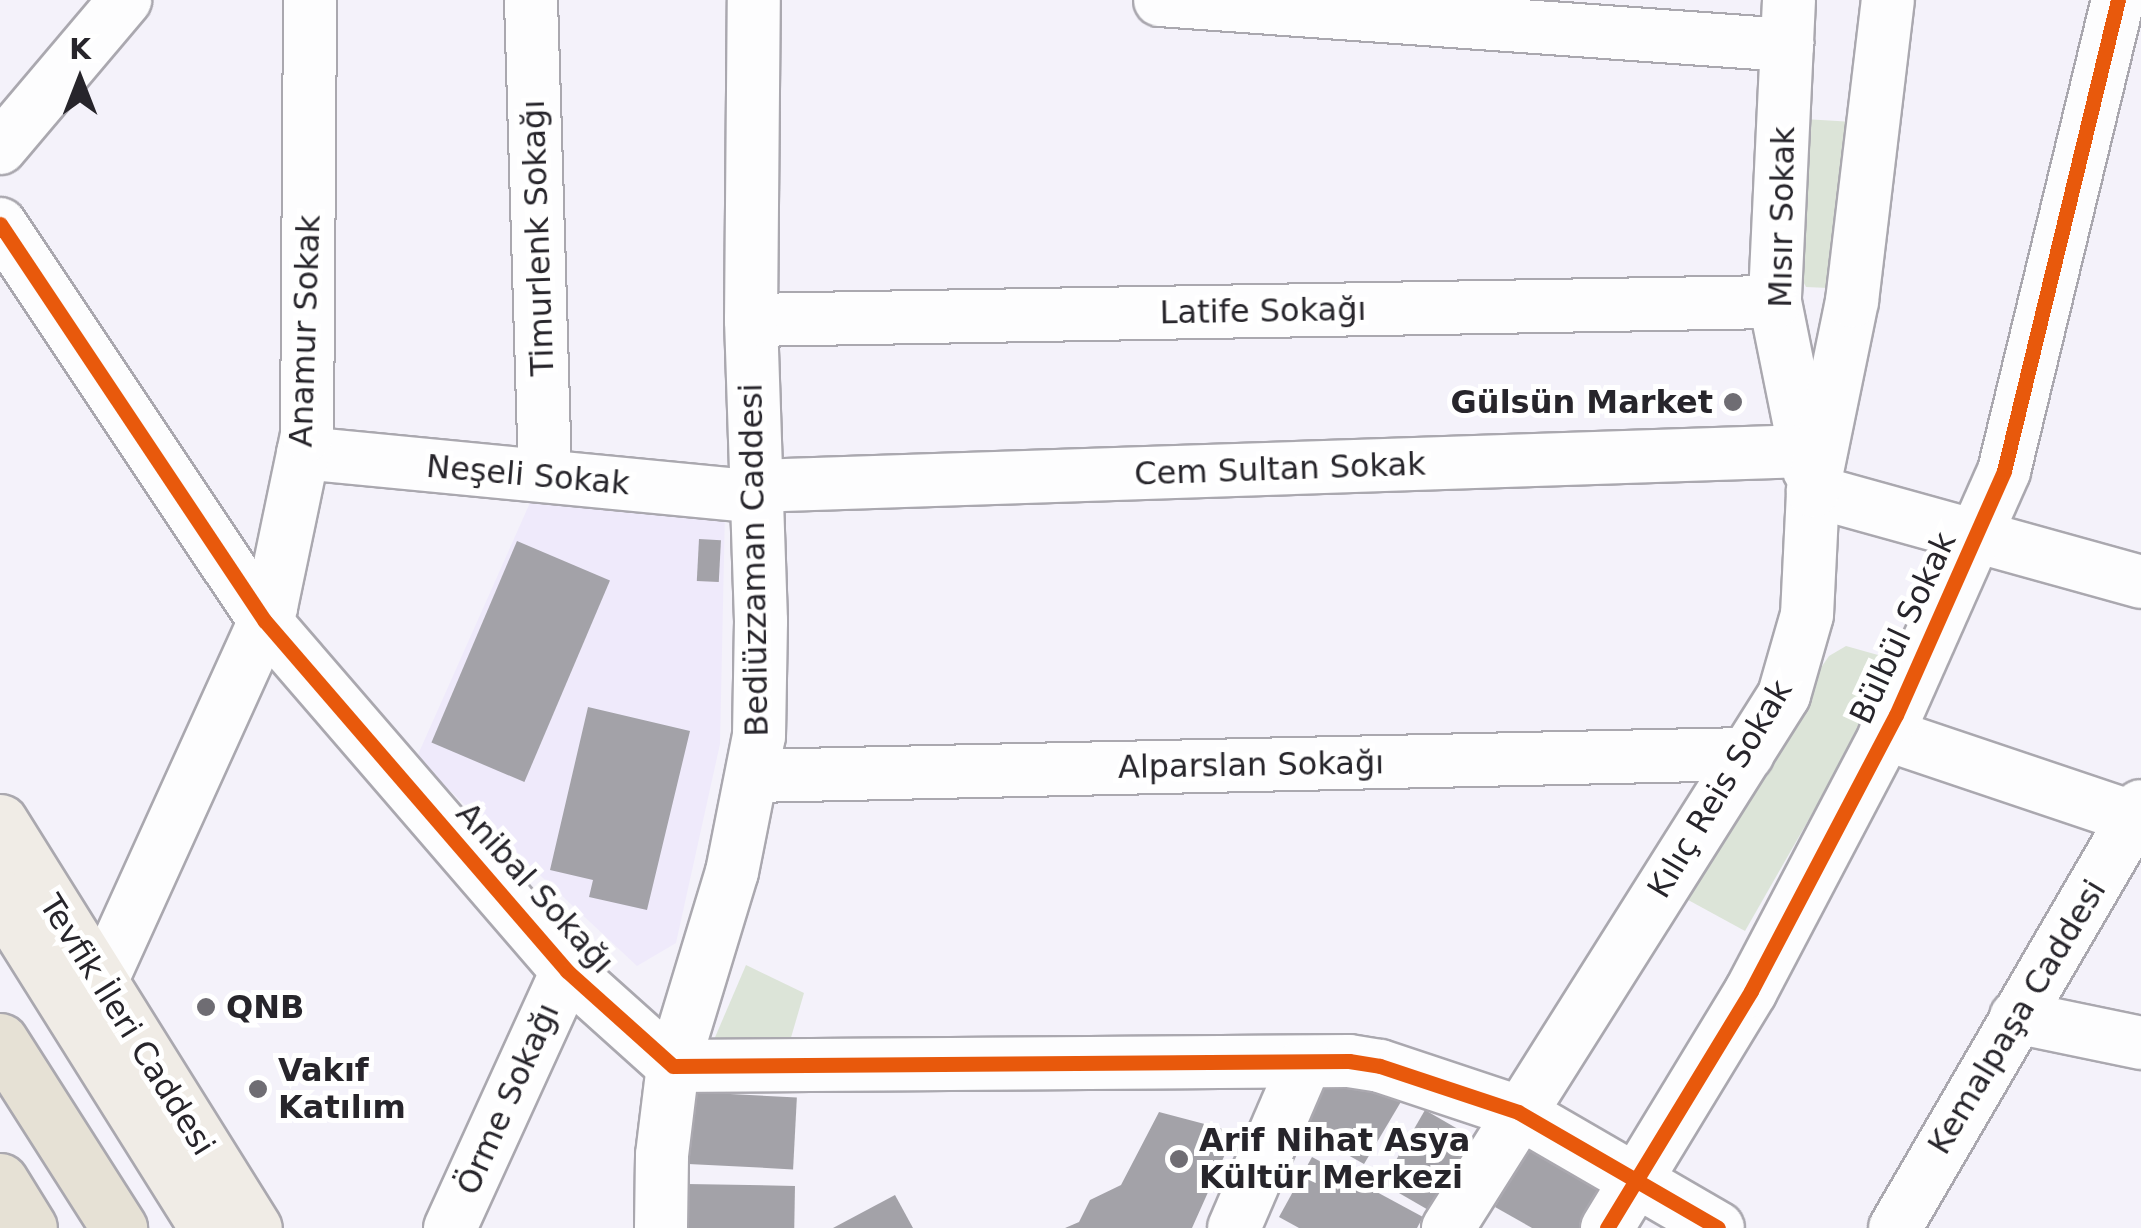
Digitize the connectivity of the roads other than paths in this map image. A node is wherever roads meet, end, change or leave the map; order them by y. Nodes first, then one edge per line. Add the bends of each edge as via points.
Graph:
1 (124, 0) edge
2 (310, 0) edge
3 (530, 0) edge
4 (754, 0) edge
5 (1160, 0) edge
6 (1888, 0) edge
7 (2118, 0) edge
8 (1788, 23) edge
9 (0, 148) edge
10 (0, 224) edge
11 (1775, 302) junction
12 (751, 320) junction
13 (303, 453) junction
14 (1809, 471) junction
15 (545, 476) junction
16 (754, 491) junction
17 (1974, 538) junction
18 (2141, 582) edge
19 (266, 621) junction
20 (1886, 734) junction
21 (1748, 754) junction
22 (754, 776) junction
23 (2139, 815) edge
24 (0, 822) edge
25 (0, 897) edge
26 (566, 971) junction
27 (101, 982) junction
28 (2016, 1017) junction
29 (0, 1041) edge
30 (2141, 1043) edge
31 (1305, 1063) junction
32 (673, 1066) junction
33 (1518, 1112) junction
34 (1637, 1178) junction
35 (0, 1182) edge
36 (29, 1228) edge
37 (119, 1228) edge
38 (208, 1228) edge
39 (254, 1228) edge
40 (450, 1228) edge
41 (661, 1228) edge
42 (1234, 1228) edge
43 (1448, 1228) edge
44 (1607, 1228) edge
45 (1718, 1228) edge
46 (1896, 1228) edge

1 - 9 street
2 - 13 street, Anamur Sokak
3 - 15 street, Timurlenk Sokağı
4 - 12 street, Bediüzzaman Caddesi
5 - 8 street
6 - 14 street, Kılıç Reis Sokak via 1852,301
7 - 17 street, Bülbül Sokak via 2004,471
8 - 11 street, Mısır Sokak
10 - 19 street, Anibal Sokağı
11 - 12 street, Latife Sokağı
11 - 14 street, Mısır Sokak
12 - 16 street, Bediüzzaman Caddesi
13 - 15 street, Neşeli Sokak
13 - 19 street, Anamur Sokak
14 - 16 street, Cem Sultan Sokak
14 - 17 street, Cem Sultan Sokak
14 - 21 street, Kılıç Reis Sokak via 1808,615 1784,695
15 - 16 street, Neşeli Sokak
16 - 22 street, Bediüzzaman Caddesi via 762,678
17 - 18 street, Cem Sultan Sokak
17 - 20 street, Bülbül Sokak
19 - 26 street, Anibal Sokağı
19 - 27 street, Anamur Sokak
20 - 23 street
20 - 34 street, Bülbül Sokak via 1751,992
21 - 22 street, Alparslan Sokağı
21 - 33 street, Kılıç Reis Sokak
22 - 32 street, Bediüzzaman Caddesi
23 - 28 street, Kemalpaşa Caddesi
24 - 27 main road, Tevfik İleri Caddesi
25 - 38 main road, Tevfik İleri Caddesi
26 - 32 street, Anibal Sokağı
26 - 40 street, Örme Sokağı
27 - 39 main road, Tevfik İleri Caddesi
28 - 30 street
28 - 46 street, Kemalpaşa Caddesi
29 - 37 highway
31 - 32 street
31 - 33 street via 1380,1066
31 - 42 street
32 - 41 street, Bediüzzaman Caddesi
33 - 34 street
33 - 43 street, Kılıç Reis Sokak
34 - 44 street, Bülbül Sokak
34 - 45 street
35 - 36 highway

